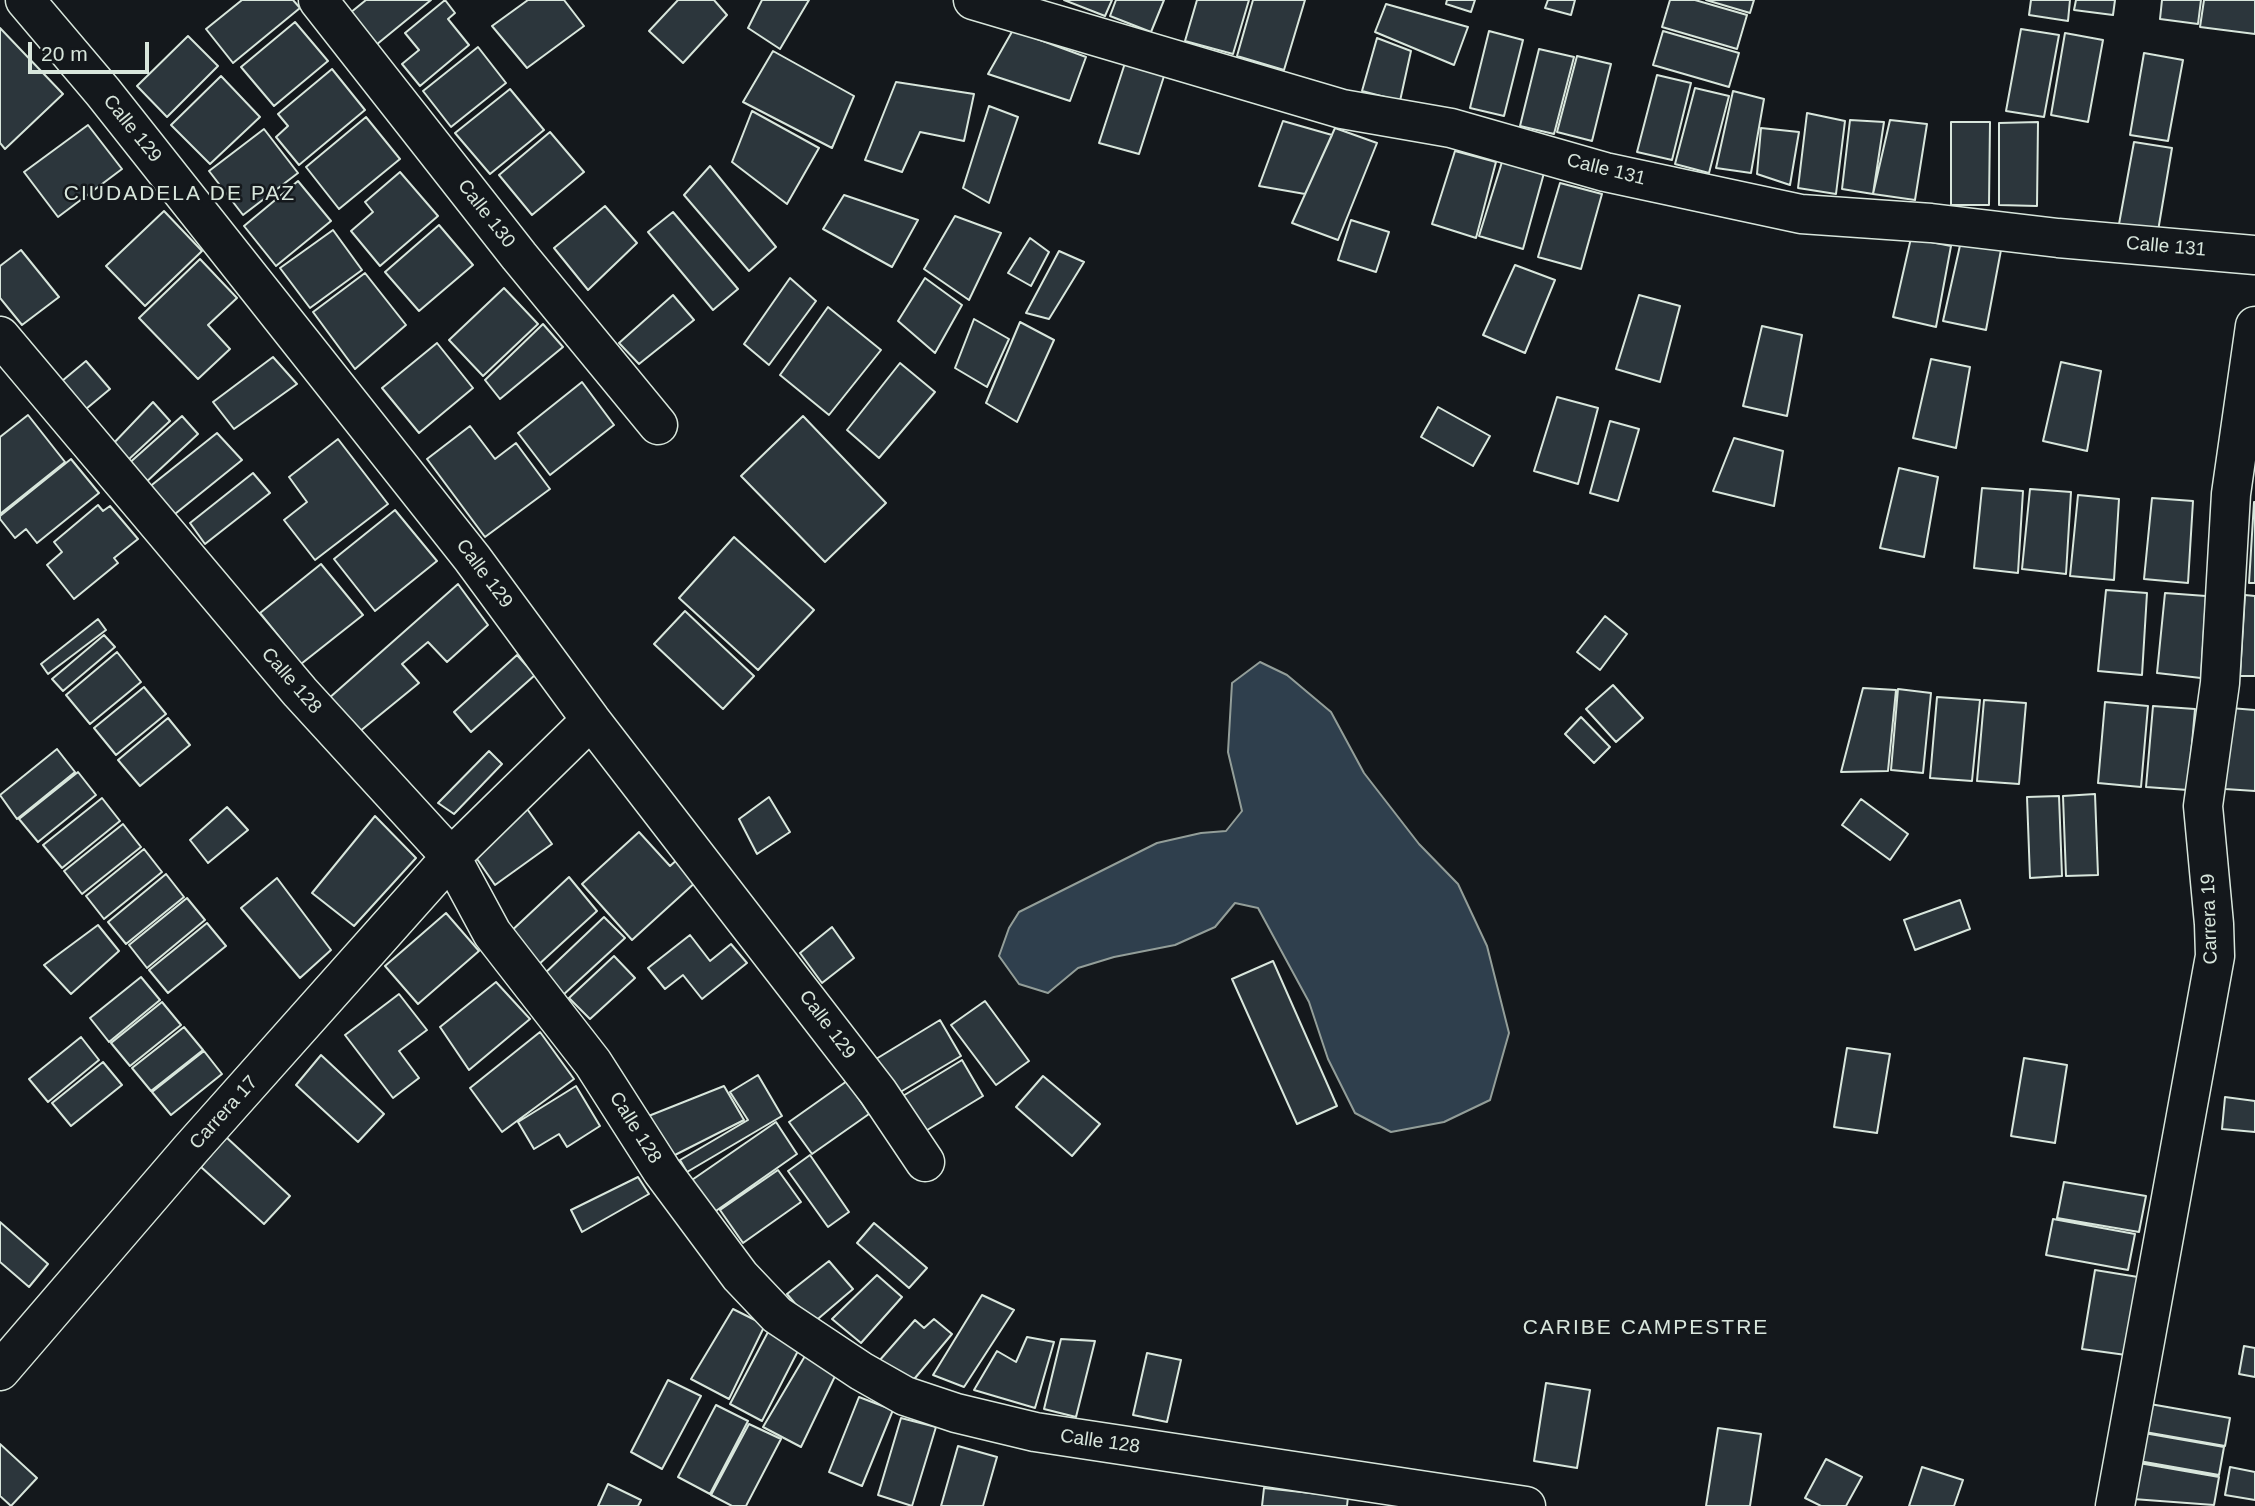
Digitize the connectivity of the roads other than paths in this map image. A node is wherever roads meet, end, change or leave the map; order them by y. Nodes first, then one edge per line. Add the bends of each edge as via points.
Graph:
1 (25, 0) edge
2 (318, 0) edge
3 (973, 0) edge
4 (2255, 255) edge
5 (2255, 326) edge
6 (0, 336) edge
7 (658, 425) dead end
8 (591, 720) junction
9 (451, 857) junction
10 (925, 1162) dead end
11 (0, 1371) edge
12 (1526, 1506) edge
13 (2115, 1506) edge

1 - 8 street, Calle 129 via 456,537
2 - 7 street, Calle 130
3 - 4 street, Calle 131 via 1342,109 1451,128 1605,172 1801,215
5 - 13 street, Carrera 19 via 2231,494 2220,683 2203,806 2215,956
6 - 9 street, Calle 128 via 300,692
8 - 9 street, Carrera 17
8 - 10 street, Calle 129 via 878,1092
9 - 11 street, Carrera 17
9 - 12 street, Calle 128 via 492,933 593,1063 662,1171 740,1276 777,1315 861,1371 905,1396 1035,1432

